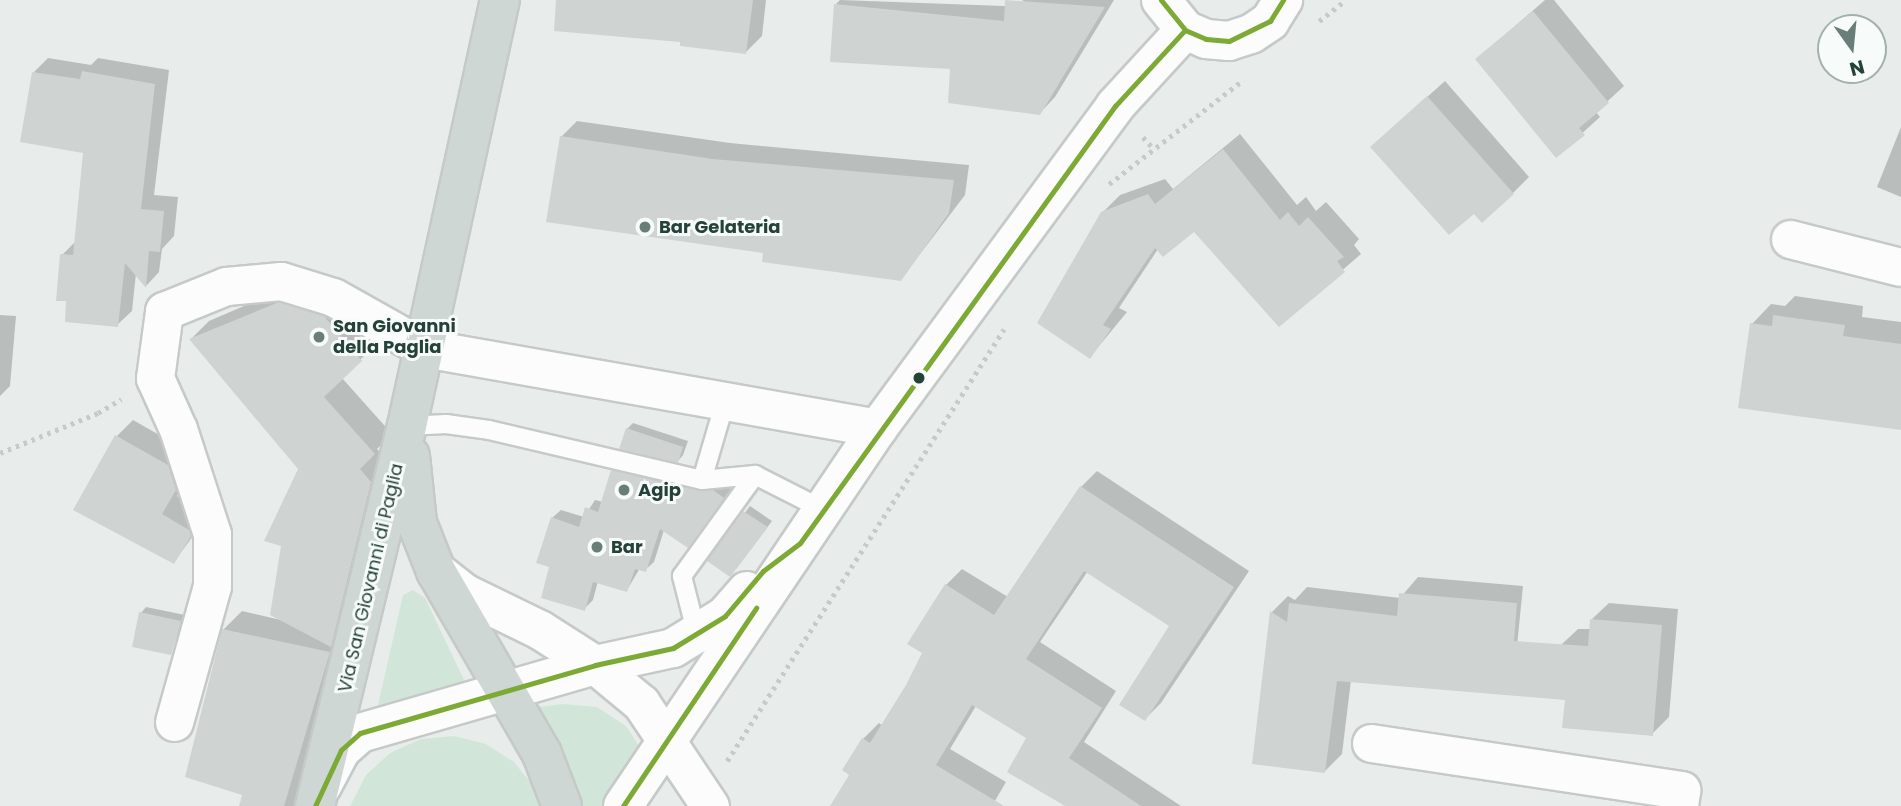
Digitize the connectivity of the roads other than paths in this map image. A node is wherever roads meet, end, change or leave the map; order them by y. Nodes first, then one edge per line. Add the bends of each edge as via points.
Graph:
1 (500, 0) edge
2 (1161, 0) edge
3 (1283, 0) edge
4 (1185, 30) junction
5 (1790, 239) dead end
6 (1901, 267) edge
7 (424, 348) junction
8 (725, 402) junction
9 (407, 426) junction
10 (878, 428) junction
11 (755, 475) junction
12 (702, 480) junction
13 (822, 509) junction
14 (800, 542) junction
15 (436, 571) junction
16 (697, 636) junction
17 (595, 665) junction
18 (504, 690) junction
19 (174, 722) dead end
20 (667, 739) junction
21 (1371, 743) dead end
22 (319, 799) edge
23 (562, 806) edge
24 (623, 806) edge
25 (710, 806) edge
26 (1679, 806) edge

1 - 7 main road, Via San Giovanni di Paglia
2 - 4 street
3 - 4 street via 1270,21 1229,41 1206,39
4 - 10 street via 1115,106
5 - 6 street
7 - 8 street
7 - 9 main road, Via San Giovanni di Paglia
7 - 19 street via 333,297 281,281 226,286 164,311 155,378 178,429 212,534 212,586
8 - 10 street
8 - 12 lane
9 - 12 lane via 446,424 489,430
9 - 15 main road via 417,523
9 - 22 main road, Via San Giovanni di Paglia
10 - 13 street
11 - 12 lane
11 - 13 lane
11 - 16 lane via 682,576
13 - 14 street
14 - 16 street via 763,571 725,616
14 - 20 street
15 - 17 street via 464,593 540,630
15 - 18 main road
16 - 17 street via 673,648
17 - 18 street
17 - 20 street via 641,703
18 - 22 street via 360,733 341,750
18 - 23 main road via 542,754
20 - 24 street
20 - 25 street
21 - 26 street via 1681,790

